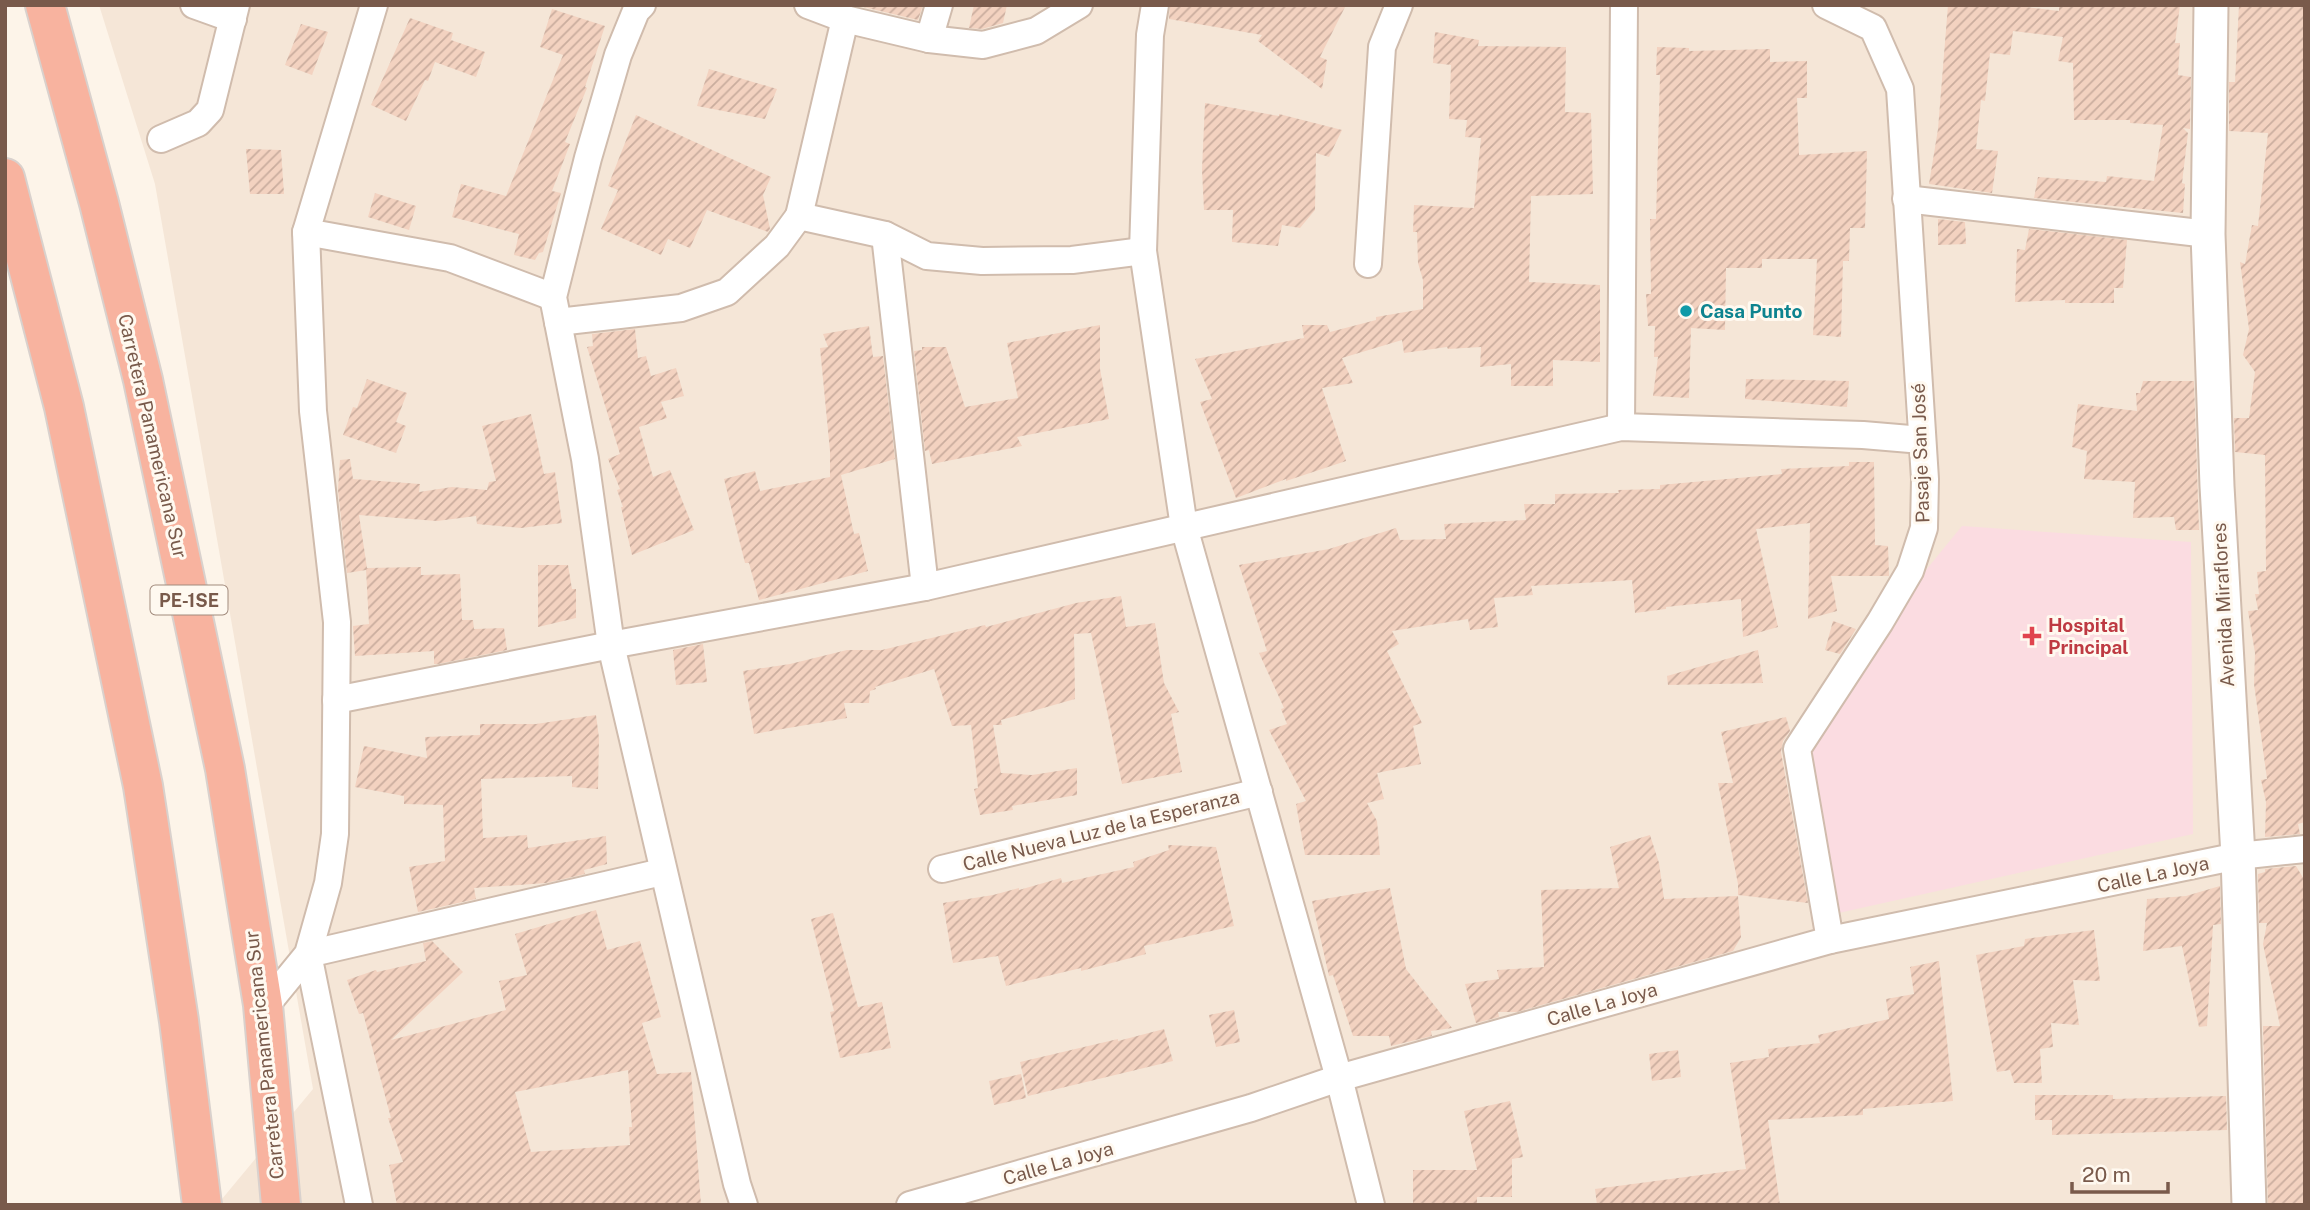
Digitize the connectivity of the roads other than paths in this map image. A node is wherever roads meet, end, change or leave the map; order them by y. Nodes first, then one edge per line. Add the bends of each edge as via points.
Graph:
1 (194, 5) edge
2 (374, 5) edge
3 (642, 5) edge
4 (808, 5) edge
5 (939, 5) edge
6 (1079, 5) edge
7 (1155, 5) edge
8 (1399, 5) edge
9 (1624, 5) edge
10 (1826, 5) edge
11 (2211, 5) edge
12 (46, 7) edge
13 (234, 12) edge
14 (845, 19) junction
15 (929, 39) junction
16 (162, 139) dead end
17 (5, 178) edge
18 (1906, 199) junction
19 (799, 216) junction
20 (306, 232) junction
21 (2208, 234) junction
22 (885, 235) junction
23 (1143, 251) junction
24 (1368, 264) dead end
25 (556, 309) junction
26 (1621, 427) junction
27 (1922, 440) junction
28 (1184, 527) junction
29 (925, 587) junction
30 (611, 645) junction
31 (336, 700) junction
32 (1259, 792) junction
33 (2305, 849) edge
34 (2238, 856) junction
35 (942, 869) dead end
36 (662, 872) junction
37 (1830, 940) junction
38 (308, 954) junction
39 (263, 1010) junction
40 (1339, 1078) junction
41 (201, 1205) edge
42 (281, 1205) edge
43 (359, 1205) edge
44 (744, 1205) edge
45 (910, 1205) edge
46 (1371, 1205) edge
47 (2249, 1205) edge

1 - 13 street
2 - 20 street
3 - 25 street via 618,55 588,158
4 - 14 street
5 - 15 street
6 - 15 street via 1036,30 983,45
7 - 23 street via 1150,35
8 - 24 street via 1382,47
9 - 26 street
10 - 18 street, Pasaje San José via 1873,28 1900,89
11 - 21 street, Avenida Miraflores
12 - 39 highway, Carretera Panamericana Sur / PE-1SE via 143,380 225,769
13 - 16 street via 210,110 198,123
14 - 15 street
14 - 19 street
17 - 41 highway via 64,407 143,786
18 - 21 street
18 - 27 street, Pasaje San José
19 - 22 street
19 - 25 street via 777,246 727,292 681,308
20 - 25 street via 450,258
20 - 31 street via 313,411 337,622
21 - 34 street, Avenida Miraflores
22 - 23 street via 927,256 982,261 1072,260
22 - 29 street
23 - 28 street
25 - 30 street via 585,459
26 - 27 street
26 - 28 street
27 - 37 street, Pasaje San José via 1924,528 1910,571 1797,749
28 - 29 street
28 - 32 street
29 - 30 street
30 - 31 street
30 - 36 street
31 - 38 street via 333,859
32 - 35 street, Calle Nueva Luz de la Esperanza
32 - 40 street
33 - 34 street, Calle La Joya
34 - 37 street, Calle La Joya
34 - 47 street, Avenida Miraflores
36 - 38 street
36 - 44 street
37 - 40 street, Calle La Joya
38 - 39 street
38 - 43 street
39 - 42 highway, Carretera Panamericana Sur / PE-1SE
40 - 45 street, Calle La Joya via 1251,1108
40 - 46 street

